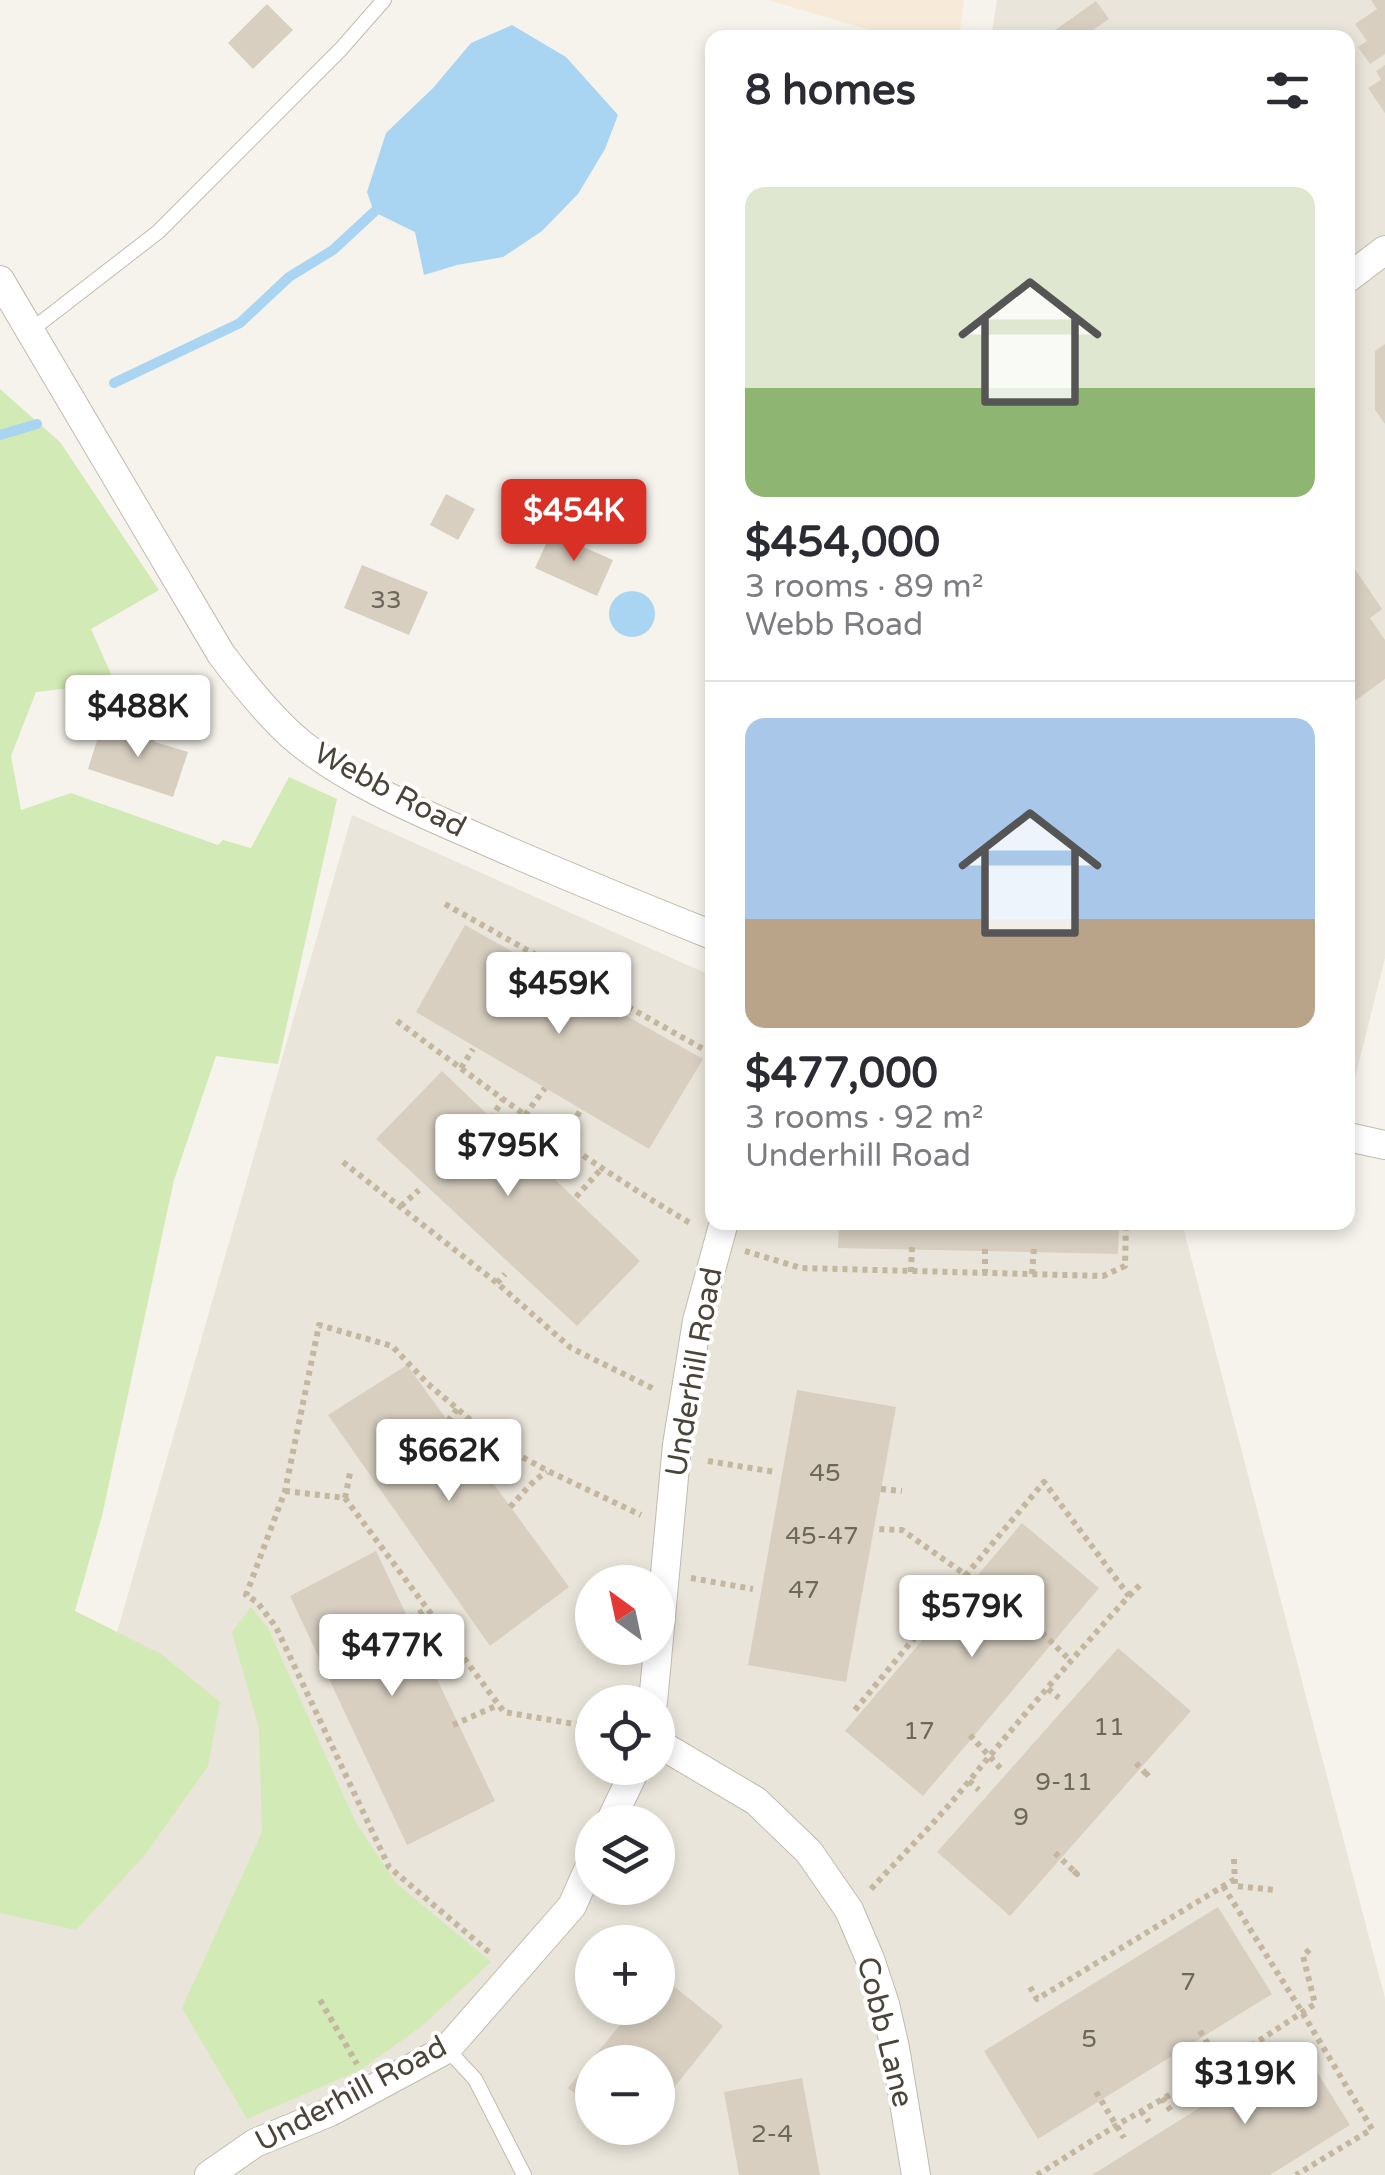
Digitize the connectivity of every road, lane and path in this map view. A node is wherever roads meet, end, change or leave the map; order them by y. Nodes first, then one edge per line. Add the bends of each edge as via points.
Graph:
1 (384, 0) edge
2 (1385, 250) edge
3 (1355, 273) edge
4 (0, 280) edge
5 (30, 331) junction
6 (445, 904) dead end
7 (705, 933) edge
8 (397, 1021) dead end
9 (473, 1050) dead end
10 (705, 1050) edge
11 (461, 1068) junction
12 (545, 1088) dead end
13 (504, 1099) junction
14 (580, 1112) dead end
15 (525, 1115) junction
16 (491, 1118) dead end
17 (539, 1125) junction
18 (1355, 1139) edge
19 (562, 1142) junction
20 (1385, 1145) edge
21 (523, 1146) dead end
22 (344, 1162) dead end
23 (602, 1168) junction
24 (419, 1190) dead end
25 (576, 1197) dead end
26 (401, 1206) junction
27 (692, 1224) dead end
28 (722, 1230) edge
29 (1126, 1230) edge
30 (912, 1246) dead end
31 (985, 1249) dead end
32 (1034, 1249) dead end
33 (740, 1250) dead end
34 (912, 1272) junction
35 (986, 1273) junction
36 (506, 1274) dead end
37 (1032, 1274) junction
38 (497, 1283) junction
39 (664, 1394) dead end
40 (458, 1408) junction
41 (448, 1421) dead end
42 (708, 1461) dead end
43 (548, 1471) junction
44 (775, 1472) dead end
45 (350, 1473) dead end
46 (881, 1489) dead end
47 (902, 1490) dead end
48 (285, 1491) junction
49 (345, 1498) junction
50 (510, 1507) dead end
51 (652, 1520) dead end
52 (876, 1529) dead end
53 (966, 1574) junction
54 (690, 1578) dead end
55 (1141, 1584) dead end
56 (753, 1589) dead end
57 (1129, 1596) junction
58 (427, 1609) junction
59 (401, 1624) dead end
60 (1042, 1633) dead end
61 (452, 1643) junction
62 (1070, 1660) junction
63 (421, 1661) dead end
64 (655, 1685) edge
65 (1048, 1689) junction
66 (1059, 1698) dead end
67 (498, 1705) junction
68 (855, 1710) dead end
69 (575, 1724) edge
70 (453, 1725) dead end
71 (970, 1736) dead end
72 (675, 1753) edge
73 (988, 1755) junction
74 (1136, 1762) dead end
75 (1002, 1770) dead end
76 (1146, 1773) dead end
77 (969, 1782) junction
78 (979, 1790) dead end
79 (1055, 1854) dead end
80 (1234, 1859) dead end
81 (1072, 1870) dead end
82 (1235, 1879) junction
83 (1223, 1886) junction
84 (871, 1889) dead end
85 (1275, 1890) dead end
86 (575, 1899) edge
87 (1310, 1949) dead end
88 (489, 1952) dead end
89 (1030, 1987) dead end
90 (320, 2000) dead end
91 (1302, 2012) junction
92 (1200, 2032) dead end
93 (447, 2049) junction
94 (1222, 2065) junction
95 (360, 2070) dead end
96 (1229, 2078) dead end
97 (1096, 2092) dead end
98 (1162, 2098) junction
99 (1142, 2111) junction
100 (1172, 2111) dead end
101 (1149, 2122) dead end
102 (1117, 2124) junction
103 (1124, 2138) dead end
104 (209, 2175) edge
105 (524, 2175) edge
106 (916, 2175) edge
107 (1036, 2175) edge
108 (1296, 2175) edge

1 - 5 lane via 158,232
2 - 3 street
4 - 5 street, Webb Road
5 - 7 street, Webb Road via 221,654 292,736 411,808
6 - 10 path
8 - 11 path
9 - 11 path
11 - 13 path
12 - 15 path
13 - 15 path
13 - 16 path
14 - 19 path
15 - 17 path
17 - 19 path
17 - 21 path
18 - 20 street
19 - 23 path
22 - 26 path
23 - 25 path
23 - 27 path
24 - 26 path
26 - 38 path
28 - 64 street, Underhill Road via 697,1321 677,1445
29 - 37 path via 1125,1266 1103,1276
30 - 34 path
31 - 35 path
32 - 37 path
33 - 34 path via 801,1268
34 - 35 path
35 - 37 path
36 - 38 path
38 - 39 path via 572,1348
40 - 41 path
40 - 43 path via 500,1444
40 - 48 path via 392,1346 319,1325
42 - 44 path
43 - 50 path
43 - 51 path
45 - 49 path
46 - 47 path
48 - 49 path
48 - 88 path via 246,1594 276,1628 389,1868
49 - 58 path
52 - 53 path via 902,1530
53 - 57 path via 1044,1482
53 - 68 path
54 - 56 path
55 - 57 path
57 - 62 path
58 - 59 path
58 - 61 path
60 - 62 path
61 - 63 path
61 - 67 path
62 - 65 path
65 - 66 path
65 - 73 path
67 - 69 path via 504,1712
67 - 70 path
71 - 73 path
72 - 106 street, Cobb Lane via 756,1802 808,1852 849,1910 885,2004
73 - 75 path
73 - 77 path
74 - 76 path via 1150,1777
77 - 78 path
77 - 84 path
79 - 81 path via 1077,1874
80 - 82 path
82 - 83 path
82 - 85 path via 1235,1886
83 - 89 path via 1037,1999
83 - 91 path
86 - 93 street, Underhill Road
87 - 91 path via 1303,1956 1315,2004
90 - 95 path
91 - 94 path
91 - 108 path via 1372,2129
92 - 94 path
93 - 104 street, Underhill Road via 330,2112 255,2143
93 - 105 lane via 475,2079
94 - 96 path
94 - 98 path
97 - 102 path
98 - 99 path
98 - 100 path
99 - 101 path
99 - 102 path
102 - 103 path
102 - 107 path

